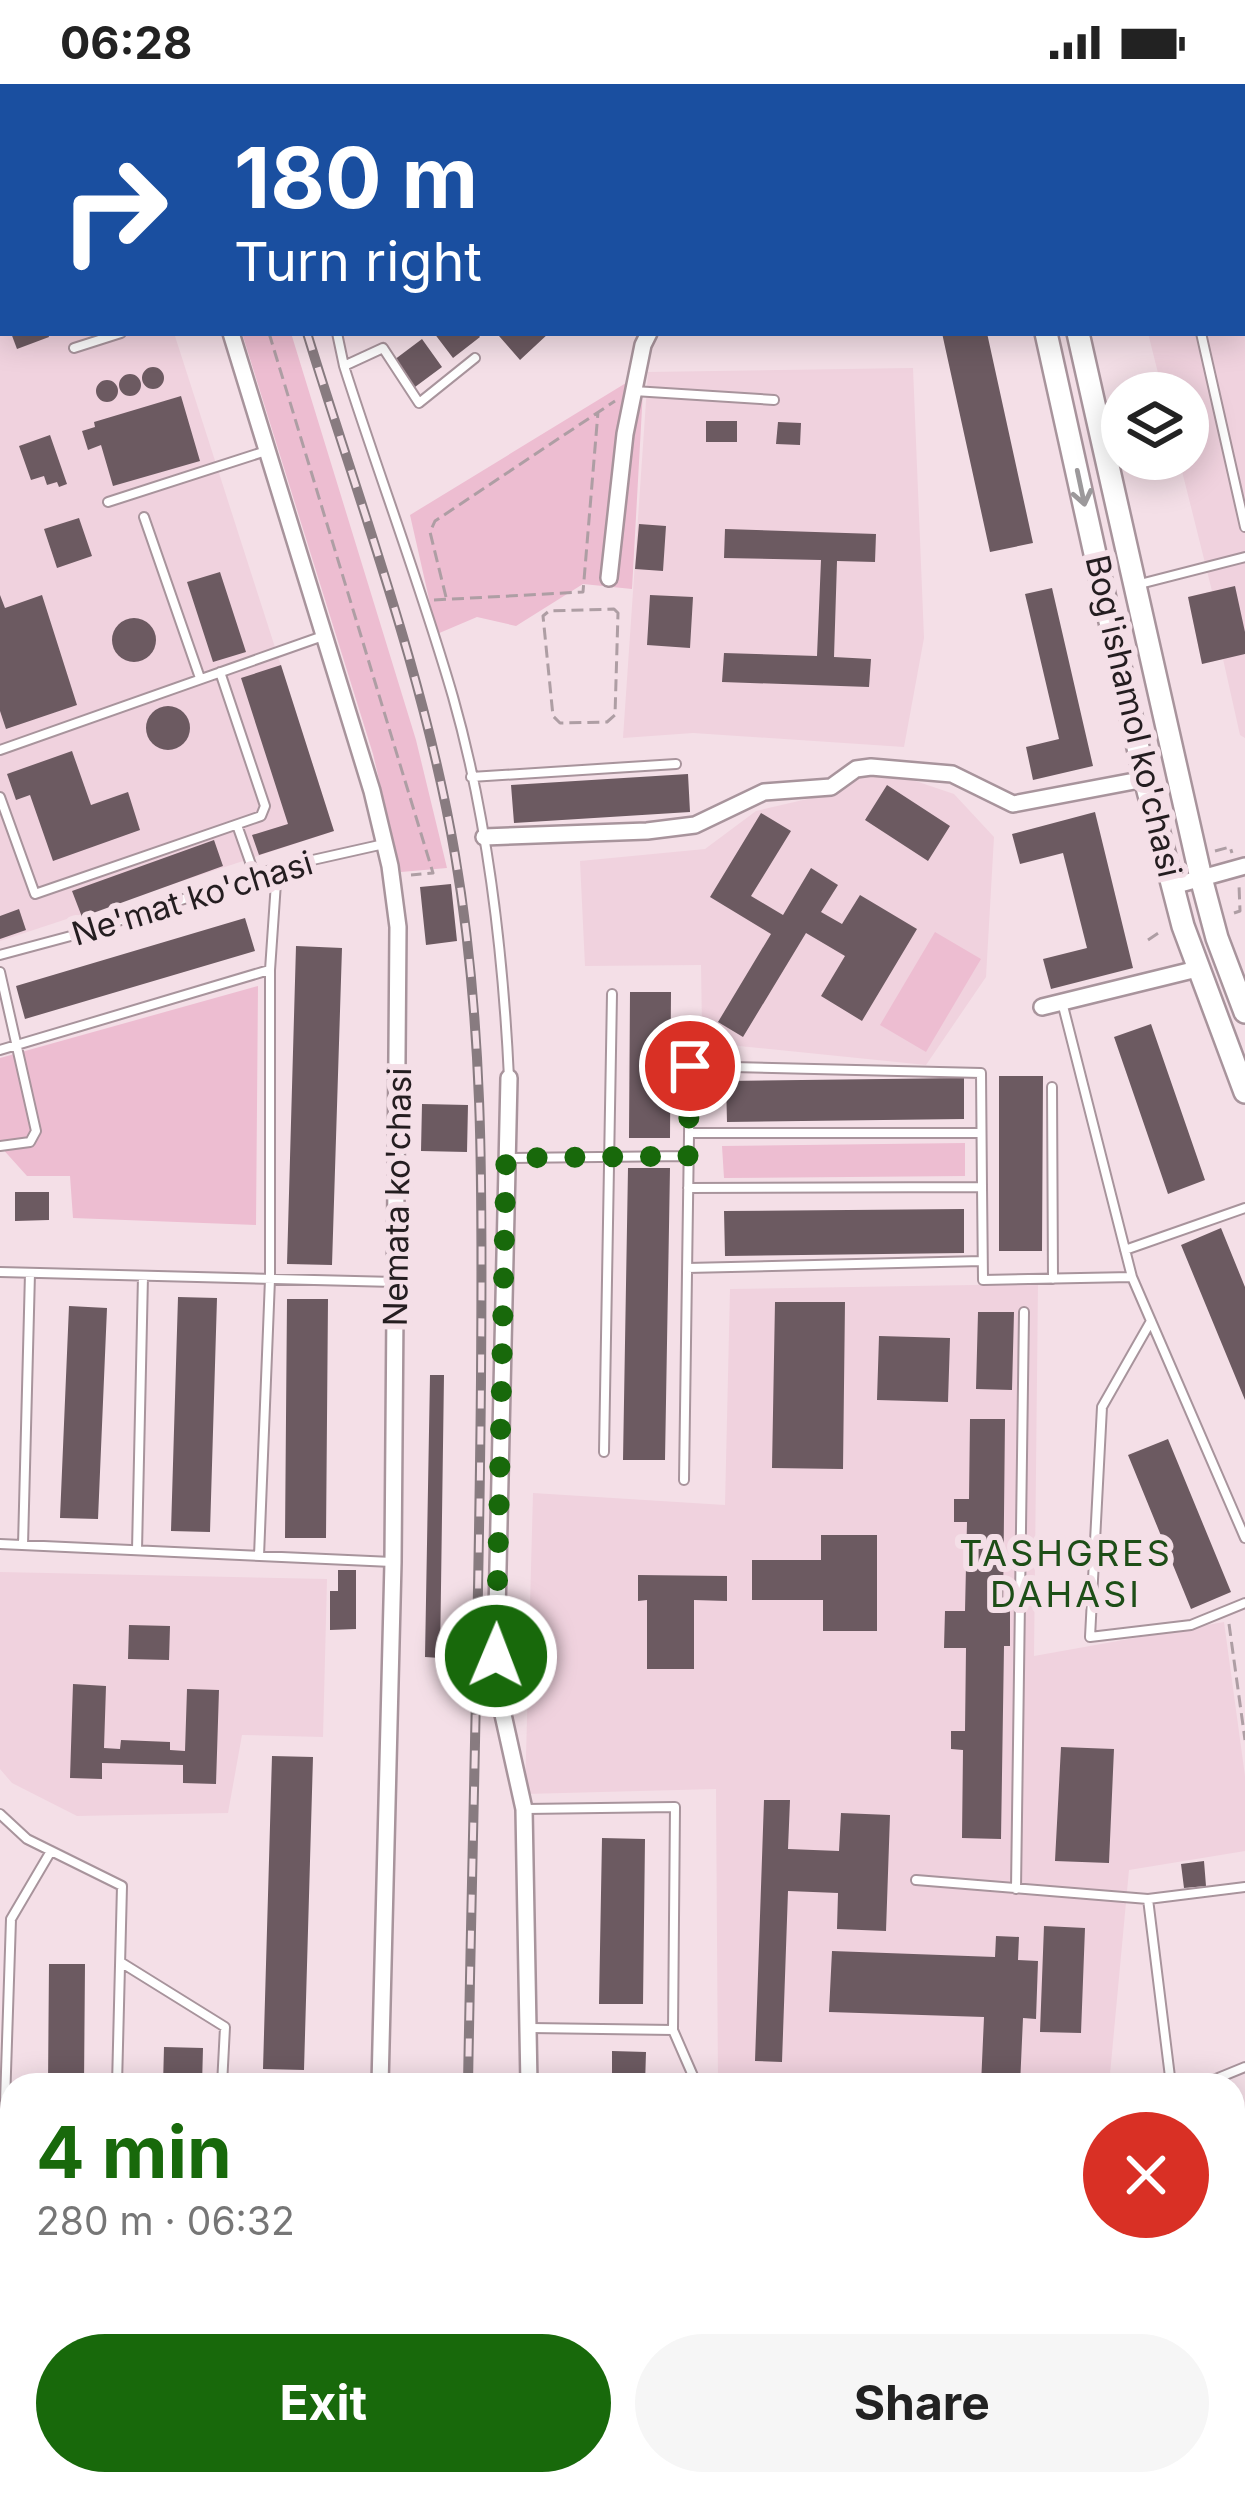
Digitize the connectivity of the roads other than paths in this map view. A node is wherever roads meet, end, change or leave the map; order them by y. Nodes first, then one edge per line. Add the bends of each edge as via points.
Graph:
1 (112, 336) edge
2 (232, 336) edge
3 (338, 336) edge
4 (648, 336) edge
5 (1078, 336) edge
6 (1203, 336) edge
7 (1047, 338) edge
8 (74, 348) dead end
9 (475, 358) dead end
10 (344, 366) junction
11 (633, 391) junction
12 (774, 400) dead end
13 (1101, 436) joint
14 (1071, 444) junction
15 (268, 451) junction
16 (1111, 480) edge
17 (108, 502) dead end
18 (144, 517) dead end
19 (1245, 527) edge
20 (1245, 557) edge
21 (609, 578) dead end
22 (1135, 585) junction
23 (325, 635) junction
24 (220, 672) junction
25 (200, 679) junction
26 (0, 750) edge
27 (676, 764) dead end
28 (471, 777) junction
29 (1145, 779) junction
30 (0, 797) edge
31 (237, 825) junction
32 (484, 837) junction
33 (386, 844) junction
34 (1245, 866) edge
35 (277, 868) junction
36 (255, 876) junction
37 (1201, 878) junction
38 (1173, 886) junction
39 (0, 955) edge
40 (1197, 969) junction
41 (270, 970) junction
42 (0, 972) edge
43 (612, 994) dead end
44 (1062, 1002) junction
45 (1042, 1007) dead end
46 (1245, 1012) edge
47 (17, 1045) junction
48 (0, 1049) edge
49 (508, 1078) joint
50 (1052, 1087) dead end
51 (1245, 1092) edge
52 (689, 1133) junction
53 (980, 1133) junction
54 (0, 1146) edge
55 (688, 1156) junction
56 (506, 1158) junction
57 (982, 1187) junction
58 (688, 1188) junction
59 (1245, 1208) edge
60 (1125, 1250) junction
61 (982, 1261) junction
62 (687, 1268) junction
63 (0, 1273) edge
64 (30, 1273) junction
65 (142, 1276) junction
66 (1132, 1277) junction
67 (270, 1279) junction
68 (1053, 1279) junction
69 (397, 1282) junction
70 (1024, 1312) dead end
71 (1151, 1322) junction
72 (604, 1452) dead end
73 (684, 1480) dead end
74 (1245, 1538) edge
75 (0, 1544) edge
76 (23, 1545) junction
77 (136, 1550) junction
78 (259, 1556) junction
79 (393, 1562) junction
80 (1245, 1603) edge
81 (524, 1809) junction
82 (0, 1814) edge
83 (51, 1851) junction
84 (916, 1880) dead end
85 (1245, 1887) edge
86 (1016, 1889) junction
87 (1148, 1898) junction
88 (120, 1962) junction
89 (530, 2028) junction
90 (674, 2030) junction
91 (8, 2073) edge
92 (117, 2073) edge
93 (222, 2073) edge
94 (380, 2073) edge
95 (529, 2073) edge
96 (692, 2073) edge
97 (1170, 2073) edge

1 - 8 lane
2 - 15 street, Nemata ko'chasi
3 - 10 lane
4 - 11 street
5 - 13 main road, Bog'ishamol ko'chasi
6 - 19 lane
7 - 14 main road, Bog'ishamol ko'chasi
9 - 10 lane via 419,403 383,348
10 - 28 lane via 454,698
11 - 12 lane
11 - 21 street
13 - 14 main road
14 -> 29 main road, Bog'ishamol ko'chasi
15 - 17 lane
15 - 23 street, Nemata ko'chasi
16 - 22 main road, Bog'ishamol ko'chasi
18 - 25 lane
20 - 22 lane
22 - 37 main road, Bog'ishamol ko'chasi
23 - 24 lane
23 - 33 street, Nemata ko'chasi
24 - 25 lane
24 - 31 lane via 265,806 261,816
25 - 26 lane
27 - 28 lane
28 - 32 lane
29 - 32 street via 1013,804 952,774 871,767 831,787 764,792 694,825
29 - 38 main road, Bog'ishamol ko'chasi
30 - 31 lane via 35,894
31 - 36 lane
32 - 49 lane
33 - 35 lane, Ne'mat ko'chasi
33 - 69 street, Nemata ko'chasi via 400,957
34 - 37 street
35 - 36 lane, Ne'mat ko'chasi
35 - 41 lane
36 - 39 lane, Ne'mat ko'chasi
37 - 38 street
37 - 46 main road, Bog'ishamol ko'chasi
38 - 40 main road, Bog'ishamol ko'chasi
40 - 44 street
40 - 51 main road, Bog'ishamol ko'chasi
41 - 47 lane
41 - 67 lane
42 - 47 lane
43 - 72 lane
44 - 45 street
44 - 60 lane
47 - 48 lane
47 - 54 lane via 36,1131 30,1142
49 - 56 street
50 - 68 lane
52 - 53 lane
52 - 53 lane via 690,1066 981,1073
52 - 55 lane
53 - 57 lane
55 - 56 lane
55 - 58 lane
56 - 81 street via 496,1656
57 - 58 lane
57 - 61 lane
58 - 62 lane
59 - 60 lane
60 - 66 lane
61 - 62 lane
61 - 68 lane via 982,1280
62 - 73 lane
63 - 64 lane
64 - 65 lane
64 - 76 lane
65 - 67 lane
65 - 77 lane
66 - 68 lane
66 - 71 lane
67 - 69 lane
67 - 78 lane
69 - 79 street, Nemata ko'chasi
70 - 86 lane
71 - 74 lane
71 - 80 lane via 1102,1407 1090,1636 1192,1625
75 - 76 lane
76 - 77 lane
77 - 78 lane
78 - 79 lane
79 - 94 street, Nemata ko'chasi
81 - 89 street
81 - 90 lane via 675,1807
82 - 83 lane
83 - 88 lane via 122,1886
83 - 91 lane via 11,1919
84 - 86 lane
85 - 87 lane
86 - 87 lane
87 - 97 lane
88 - 92 lane
88 - 93 lane via 224,2026
89 - 90 lane
89 - 95 street
90 - 96 lane

